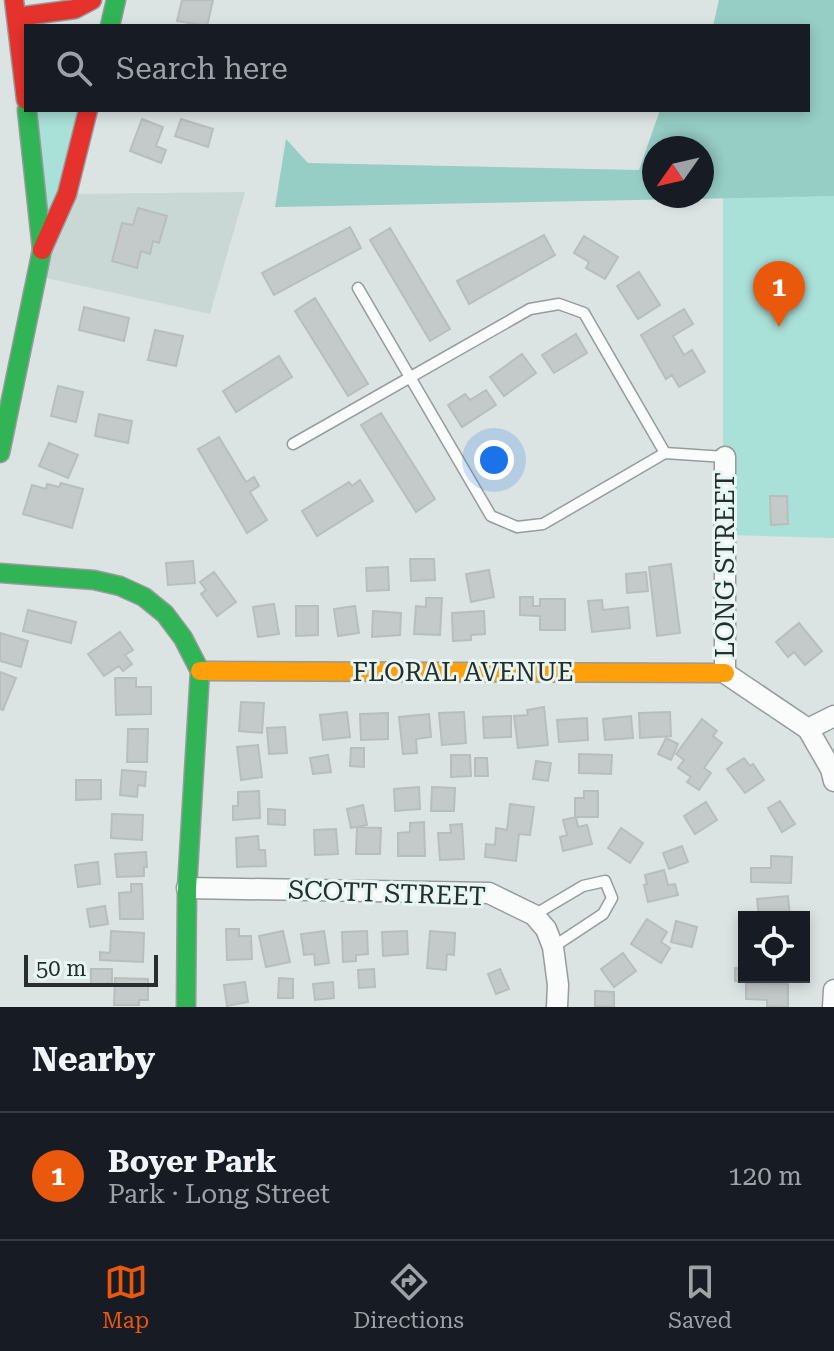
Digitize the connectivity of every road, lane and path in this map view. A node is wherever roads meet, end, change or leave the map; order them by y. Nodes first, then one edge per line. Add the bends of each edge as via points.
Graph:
1 (92, 0) edge
2 (116, 0) edge
3 (16, 9) edge
4 (110, 24) edge
5 (24, 82) edge
6 (27, 112) edge
7 (88, 112) edge
8 (42, 250) junction
9 (358, 288) dead end
10 (411, 377) junction
11 (293, 444) dead end
12 (0, 453) edge
13 (665, 453) junction
14 (725, 457) joint
15 (0, 573) edge
16 (200, 671) junction
17 (725, 673) junction
18 (834, 716) edge
19 (808, 729) junction
20 (834, 781) edge
21 (187, 888) junction
22 (534, 915) junction
23 (553, 947) junction
24 (834, 990) edge
25 (186, 1007) edge
26 (557, 1007) edge
27 (833, 1007) edge

1 - 3 street via 75,9
2 - 4 street
3 - 5 street
6 - 8 street
7 - 8 street via 67,194
8 - 12 street
9 - 10 lane
10 - 11 lane
10 - 13 lane via 530,309 559,304 584,313
10 - 13 lane via 491,516 517,527 543,524
13 - 14 lane
14 - 17 street, LONG STREET
15 - 16 street via 121,585 148,597 188,640
16 - 17 street, FLORAL AVENUE
16 - 21 street
17 - 19 street
18 - 19 street
19 - 20 street
21 - 22 street, SCOTT STREET via 489,893
21 - 25 street
22 - 23 street
22 - 23 lane via 583,886 605,881 612,898 603,914
23 - 26 street
24 - 27 street

